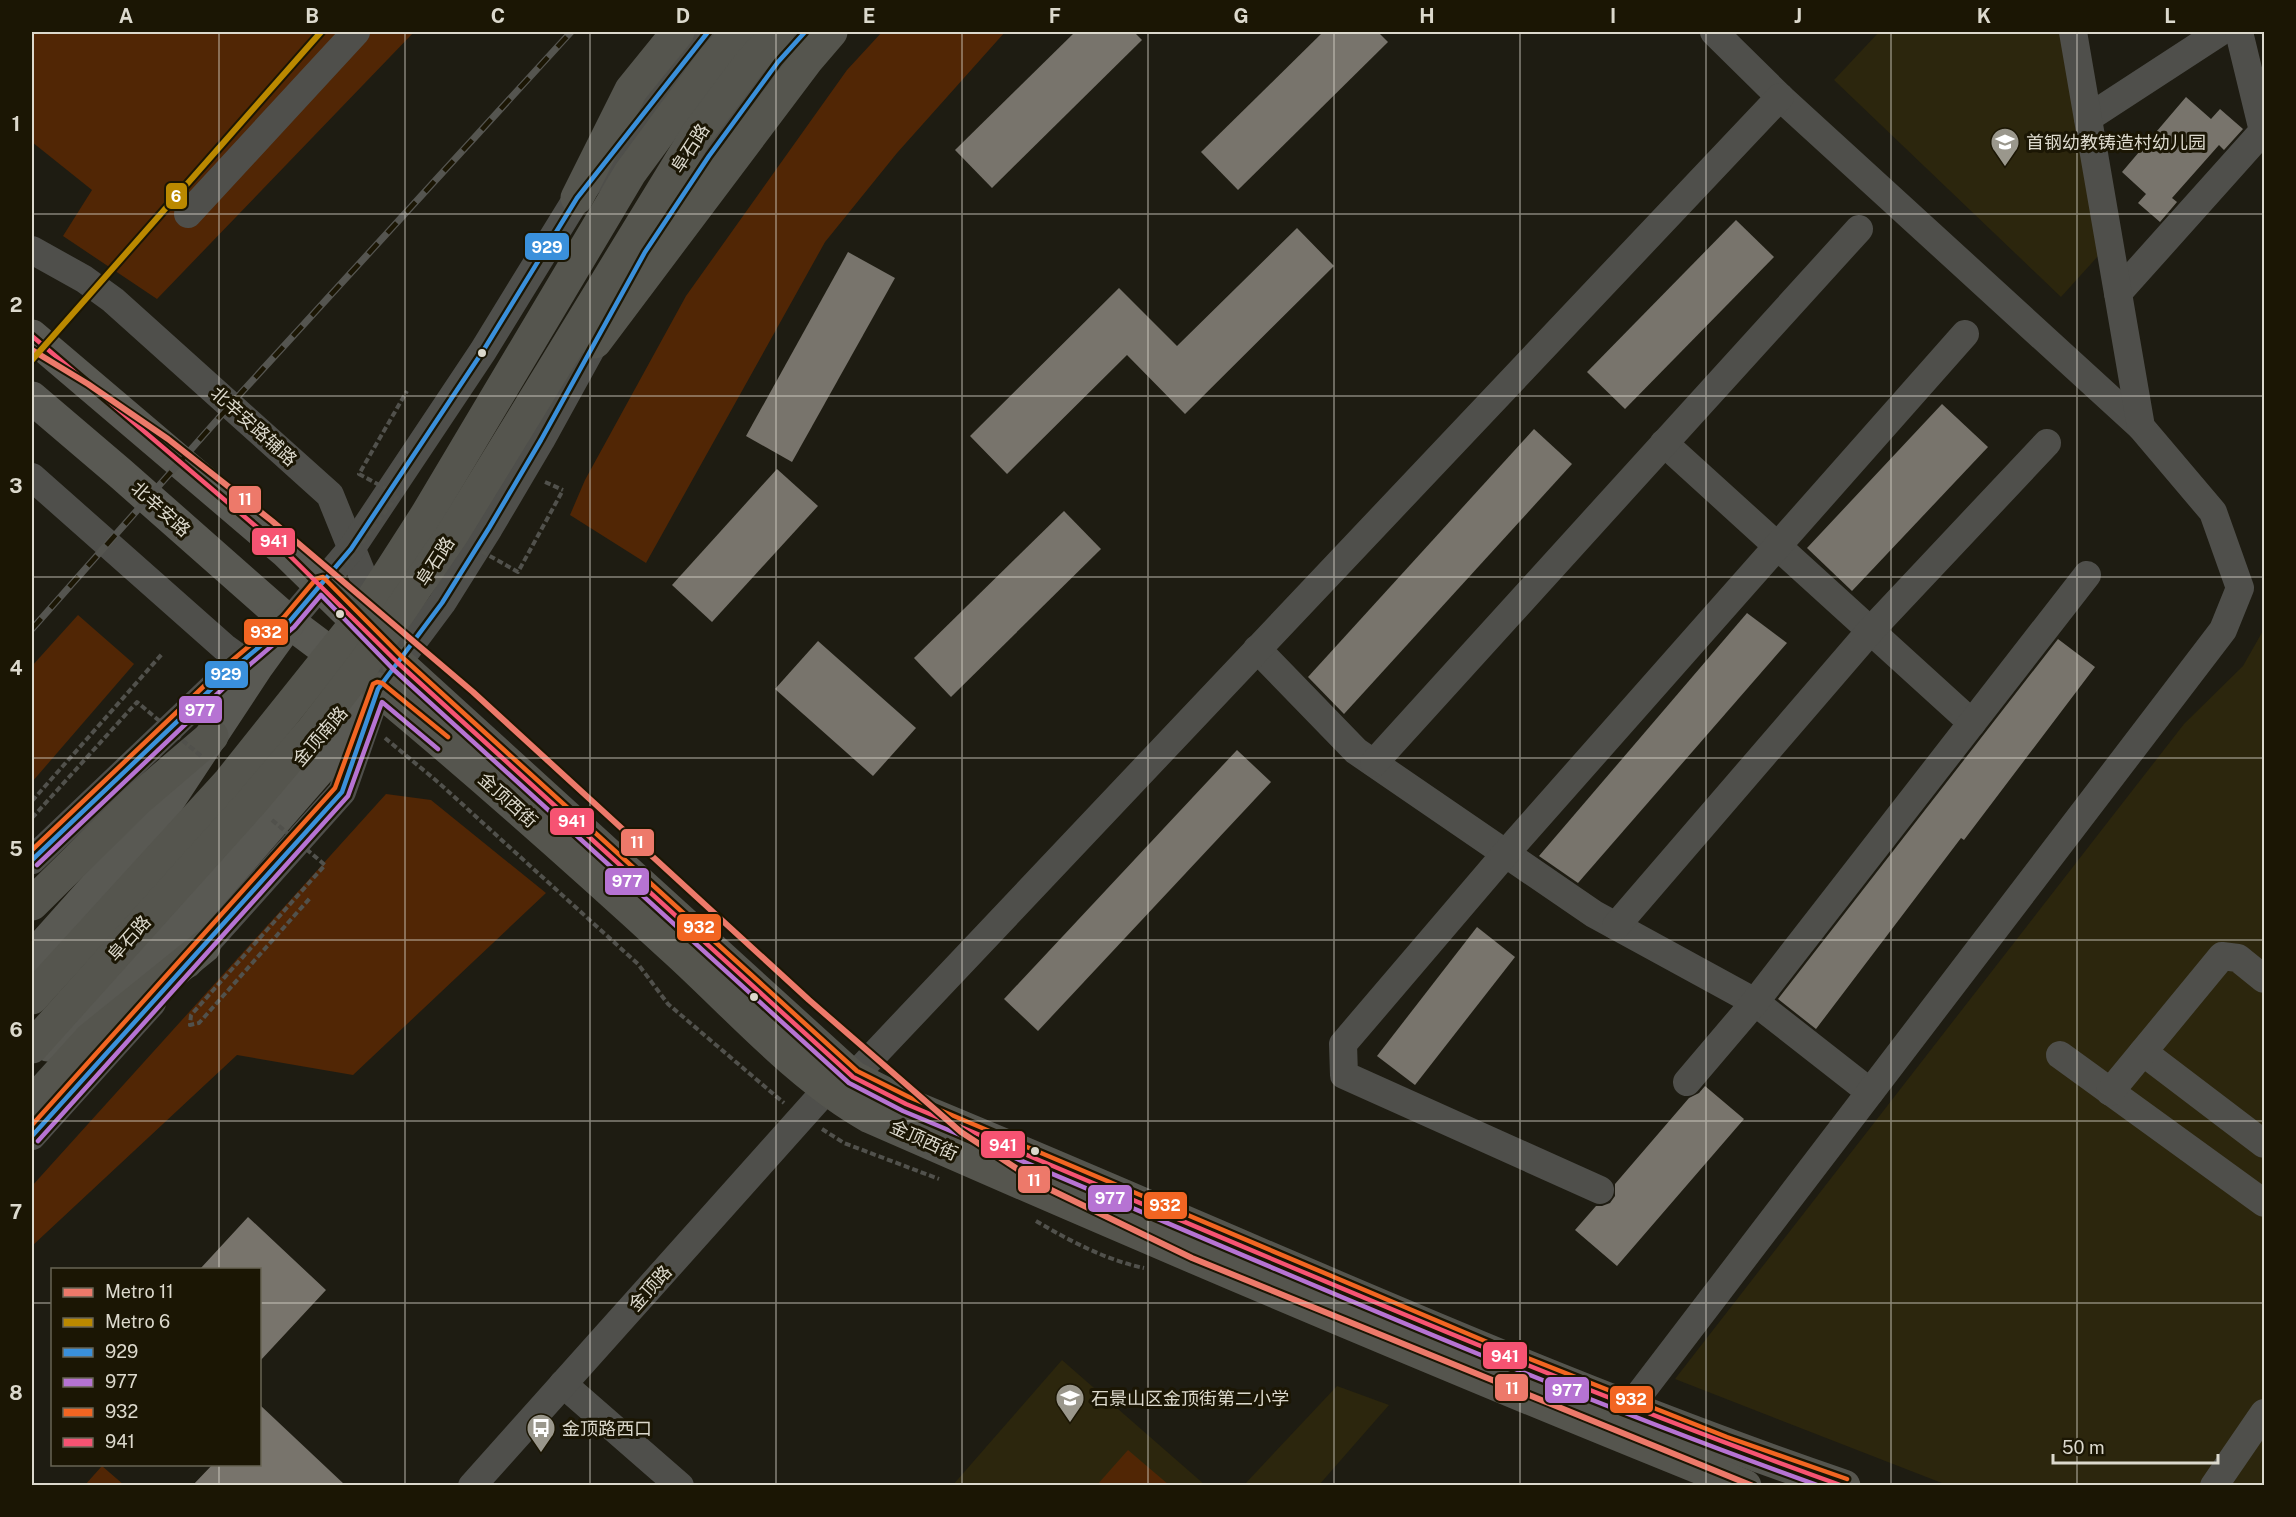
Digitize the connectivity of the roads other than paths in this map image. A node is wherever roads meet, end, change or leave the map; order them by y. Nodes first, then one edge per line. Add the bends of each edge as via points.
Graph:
1 (356, 32) edge
2 (678, 32) edge
3 (708, 32) edge
4 (738, 32) edge
5 (778, 32) edge
6 (805, 32) edge
7 (831, 32) edge
8 (1714, 32) edge
9 (2073, 32) edge
10 (2220, 32) edge
11 (2238, 32) edge
12 (1780, 97) junction
13 (2088, 118) junction
14 (577, 198) junction
15 (188, 214) dead end
16 (1858, 229) dead end
17 (32, 250) edge
18 (2118, 292) junction
19 (1965, 334) dead end
20 (32, 336) edge
21 (595, 342) junction
22 (32, 398) edge
23 (2141, 427) junction
24 (1664, 443) junction
25 (2047, 443) dead end
26 (32, 477) edge
27 (1777, 546) junction
28 (337, 568) junction
29 (2087, 574) dead end
30 (289, 622) junction
31 (1871, 630) junction
32 (1257, 649) junction
33 (250, 663) junction
34 (398, 663) junction
35 (378, 689) junction
36 (1972, 723) junction
37 (207, 746) junction
38 (1374, 763) junction
39 (1506, 853) junction
40 (32, 860) edge
41 (32, 904) edge
42 (1616, 926) junction
43 (189, 941) junction
44 (32, 958) edge
45 (2265, 978) edge
46 (32, 998) edge
47 (1755, 1002) junction
48 (32, 1047) edge
49 (2143, 1052) junction
50 (2060, 1055) dead end
51 (32, 1059) edge
52 (1687, 1082) dead end
53 (840, 1083) junction
54 (70, 1092) junction
55 (1870, 1092) junction
56 (2110, 1092) junction
57 (32, 1103) edge
58 (32, 1109) edge
59 (32, 1136) edge
60 (2265, 1144) edge
61 (1600, 1190) dead end
62 (2265, 1203) edge
63 (563, 1384) junction
64 (1631, 1407) junction
65 (2265, 1413) edge
66 (1701, 1477) edge
67 (472, 1485) edge
68 (680, 1485) edge
69 (1745, 1485) edge
70 (1844, 1485) edge
71 (2214, 1485) edge

1 - 15 street
2 - 14 highway via 630,90
3 - 14 street
4 - 46 highway, 阜石路, bridge via 630,172 427,514 361,617 229,783
5 - 48 highway, 阜石路, bridge via 697,134 453,533 363,665 251,803
6 - 21 street via 709,156 645,252
7 - 21 highway
8 - 12 street
9 - 13 street
10 - 13 street
11 - 18 street via 2263,130
12 - 23 street
12 - 32 street, 金顶路
13 - 18 street
14 - 28 street via 483,351
16 - 24 street
17 - 28 street, 北辛安路辅路 via 113,300 330,495
18 - 23 street
19 - 27 street
20 - 28 main road via 224,498
21 - 34 street via 489,528
22 - 30 main road, 北辛安路
23 - 55 street via 2213,512 2240,588 2236,599 2223,630
24 - 27 street
24 - 38 street
25 - 31 street
26 - 33 street
27 - 31 street
27 - 39 street
28 - 30 street
28 - 34 main road
28 - 34 street, 北辛安路辅路
29 - 36 street
30 - 33 main road
30 - 35 main road, 北辛安路
31 - 36 street
31 - 42 street
32 - 38 street via 1356,751
32 - 53 street, 金顶路
33 - 37 main road
33 - 40 street
34 - 35 street
34 - 53 highway, 金顶西街 via 464,720
35 - 43 main road
35 - 51 main road, 金顶南路 via 345,704
35 - 53 highway, 金顶西街 via 466,762 674,948
36 - 47 street
37 - 41 highway via 136,801
37 - 44 main road via 157,818
38 - 39 street
39 - 42 street
39 - 61 street via 1343,1044 1344,1075
42 - 47 street
43 - 51 main road
43 - 54 street
43 - 57 highway
45 - 49 street via 2238,958 2222,956
47 - 52 street
47 - 55 street
49 - 56 street
49 - 60 street
50 - 56 street
53 - 63 street, 金顶路
53 - 64 highway, 金顶西街 via 906,1104
53 - 66 highway, 金顶西街 via 845,1103 870,1117
54 - 58 highway
54 - 59 street
55 - 64 street
56 - 62 street
63 - 67 street, 金顶路
63 - 68 street
64 - 70 highway, 金顶西街
65 - 71 street
66 - 69 highway, 金顶西街

